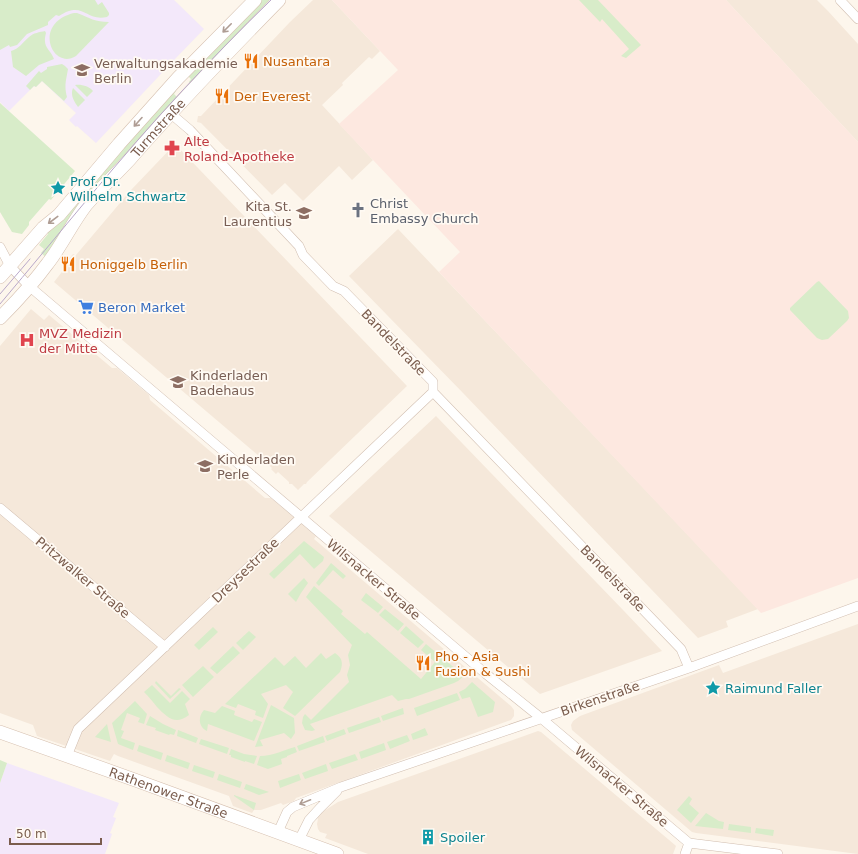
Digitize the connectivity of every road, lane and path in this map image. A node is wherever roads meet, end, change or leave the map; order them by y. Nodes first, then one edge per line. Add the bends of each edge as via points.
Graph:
1 (255, 0) edge
2 (279, 0) edge
3 (840, 0) edge
4 (858, 19) edge
5 (170, 113) junction
6 (0, 247) edge
7 (10, 266) junction
8 (0, 277) edge
9 (29, 286) junction
10 (0, 318) edge
11 (433, 392) junction
12 (0, 508) edge
13 (301, 518) junction
14 (858, 606) edge
15 (165, 647) junction
16 (689, 668) junction
17 (541, 718) junction
18 (0, 732) edge
19 (68, 756) junction
20 (342, 787) junction
21 (278, 832) junction
22 (299, 840) junction
23 (690, 843) junction
24 (337, 854) edge
25 (685, 854) edge
26 (778, 854) edge

1 -> 7 main road, Turmstraße via 178,78 59,215 43,228
2 - 5 main road, Turmstraße
3 - 4 street
5 - 9 main road, Turmstraße via 86,205 49,262
5 - 11 street, Bandelstraße via 190,130 299,246 303,255 332,286 344,290 433,382
6 - 7 street, Wilsnacker Straße
7 - 8 main road, Turmstraße
7 - 9 street, Wilsnacker Straße
9 - 10 main road, Turmstraße
9 - 13 street, Wilsnacker Straße
11 - 13 street, Dreysestraße
11 - 16 street, Bandelstraße via 681,649
12 - 15 street, Pritzwalker Straße
13 - 15 street, Dreysestraße
13 - 17 street, Wilsnacker Straße
14 - 16 street, Birkenstraße
15 - 19 street, Dreysestraße via 78,730
16 - 17 street, Birkenstraße
17 - 20 street, Birkenstraße
17 - 23 street, Wilsnacker Straße
18 - 19 main road, Rathenower Straße
19 - 21 main road, Rathenower Straße
20 -> 21 street, Birkenstraße via 293,806 287,812
20 - 22 street, Birkenstraße via 309,820
21 - 22 main road, Rathenower Straße
22 - 24 main road, Rathenower Straße
23 - 25 street
23 - 26 street

